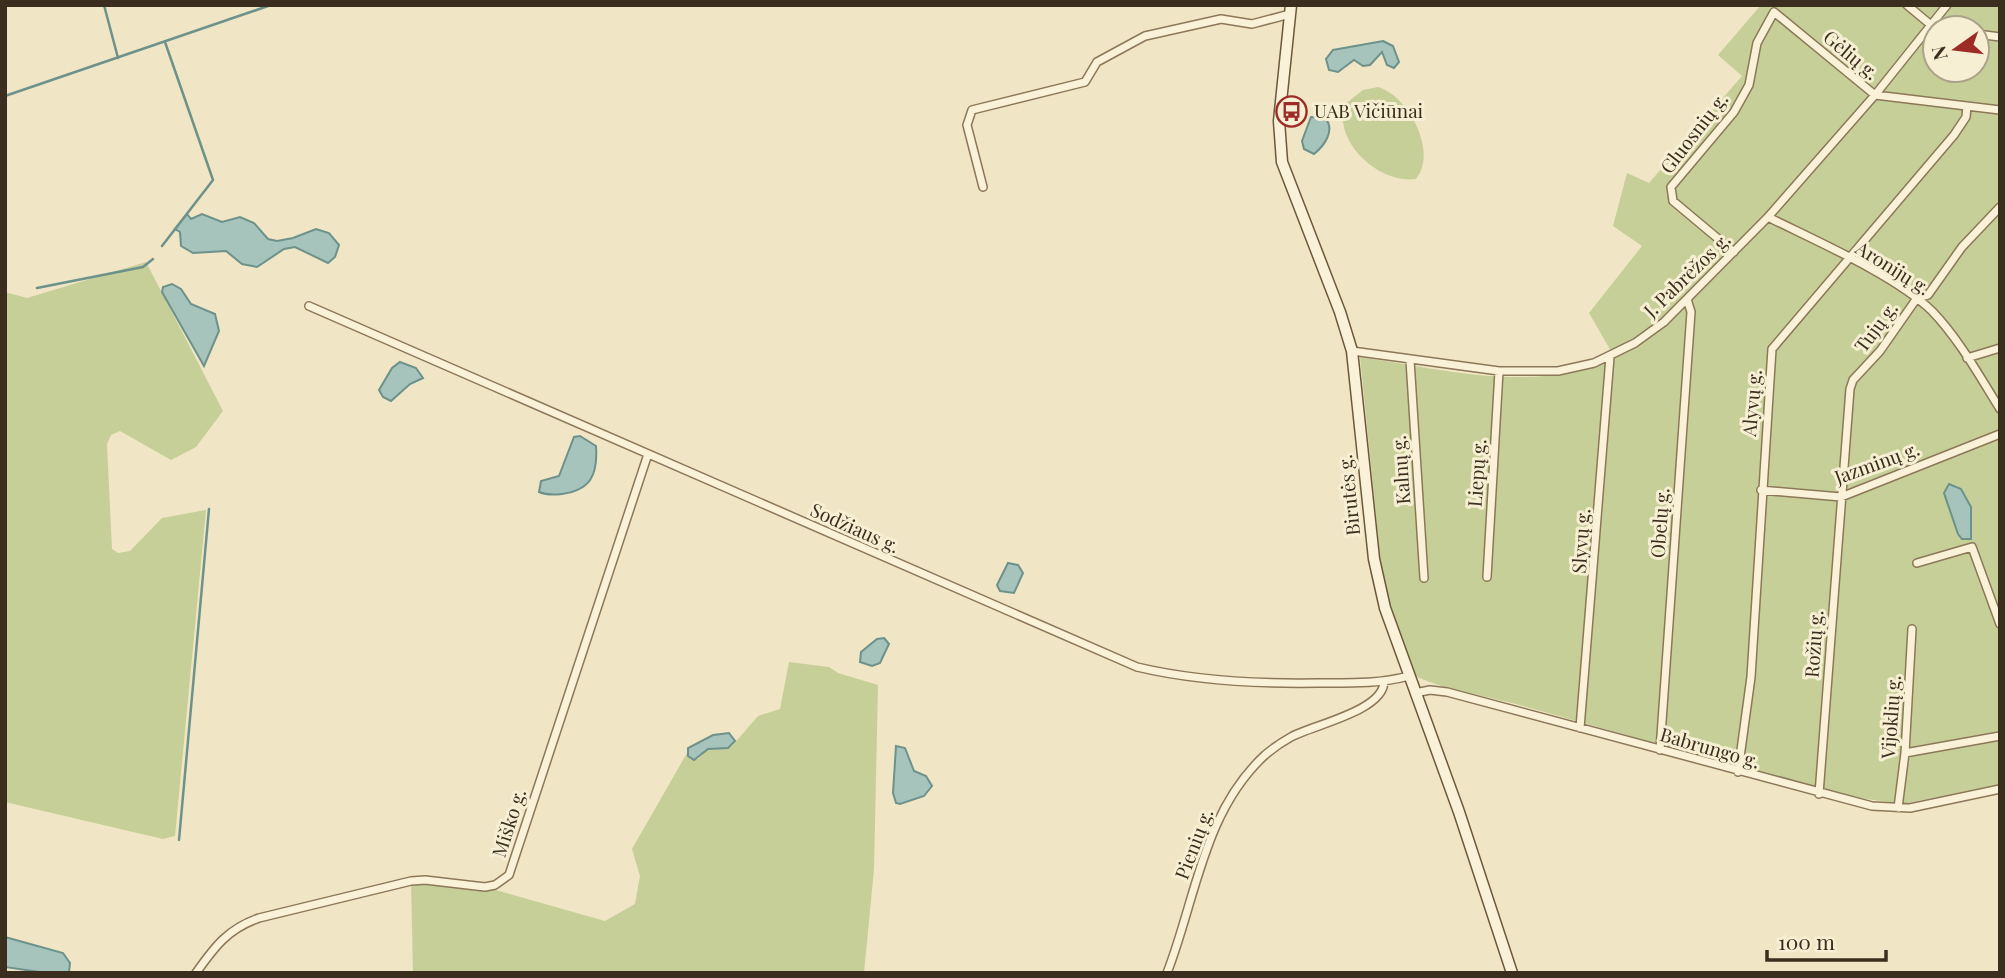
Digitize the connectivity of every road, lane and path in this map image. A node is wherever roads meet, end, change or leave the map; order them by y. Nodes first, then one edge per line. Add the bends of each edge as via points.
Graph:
1 (1907, 5) edge
2 (1290, 10) edge
3 (1774, 12) joint
4 (1921, 17) edge
5 (1921, 38) edge
6 (1875, 95) junction
7 (1967, 106) junction
8 (2000, 110) edge
9 (983, 187) dead end
10 (2000, 207) edge
11 (1768, 216) junction
12 (1734, 252) junction
13 (1848, 257) junction
14 (1917, 298) junction
15 (1687, 299) junction
16 (309, 306) dead end
17 (2000, 348) edge
18 (1352, 351) junction
19 (1609, 356) junction
20 (1968, 358) junction
21 (1410, 360) junction
22 (1499, 371) junction
23 (2000, 409) edge
24 (2000, 434) edge
25 (648, 454) junction
26 (1761, 490) junction
27 (1841, 497) junction
28 (1917, 563) dead end
29 (1487, 577) dead end
30 (1424, 578) dead end
31 (2000, 624) edge
32 (1912, 629) dead end
33 (1409, 676) junction
34 (1384, 682) junction
35 (1415, 693) junction
36 (1580, 728) junction
37 (2000, 736) edge
38 (1660, 750) junction
39 (1905, 753) junction
40 (1738, 772) junction
41 (2000, 789) edge
42 (1819, 794) junction
43 (1898, 808) junction
44 (196, 973) edge
45 (1167, 973) edge
46 (1512, 973) edge

1 - 4 street
2 - 9 street via 1252,24 1221,19 1145,36 1097,62 1085,82 972,110 967,125
2 - 18 main road, Birutės g. via 1279,121 1282,162
3 - 6 street, Gėlių g.
3 - 12 street, Gluosnių g. via 1734,112 1671,187 1673,201
5 - 6 street, J. Pabrėžos g.
6 - 7 street
6 - 11 street, J. Pabrėžos g.
7 - 8 street
7 - 13 street, Alyvų g. via 1966,117 1954,135
10 - 14 street, Tujų g. via 1962,247 1928,295
11 - 12 street, J. Pabrėžos g.
11 - 13 street, Aronijų g.
12 - 15 street, J. Pabrėžos g.
13 - 14 street, Aronijų g.
13 - 26 street, Alyvų g. via 1772,349
14 - 20 street, Aronijų g.
14 - 27 street, Tujų g. via 1853,380
15 - 19 street, J. Pabrėžos g. via 1657,327
15 - 38 street, Obelų g. via 1691,312
16 - 25 street, Sodžiaus g.
17 - 20 street
18 - 21 street, J. Pabrėžos g.
18 - 33 main road, Birutės g. via 1374,559 1385,608
19 - 22 street, J. Pabrėžos g. via 1558,371
19 - 36 street, Slyvų g.
20 - 23 street, Aronijų g.
21 - 22 street, J. Pabrėžos g.
21 - 30 street, Kalnų g.
22 - 29 street, Liepų g.
24 - 27 street, Jazminų g.
25 - 34 street, Sodžiaus g. via 1137,667 1240,682
25 - 44 street, Miško g. via 509,875 485,887 411,881 260,918 221,939
26 - 27 street, Jazminų g.
26 - 40 street, Alyvų g. via 1751,677
27 - 42 street, Rožių g.
28 - 31 street via 1972,547
32 - 39 street, Vijoklių g.
33 - 34 street, Sodžiaus g.
33 - 35 main road, Birutės g.
34 - 45 street, Pienių g. via 1382,692 1367,704 1292,736 1250,771 1221,813 1203,856
35 - 36 street, Babrungo g. via 1447,692
35 - 46 main road, Birutės g.
36 - 38 street, Babrungo g.
37 - 39 street
38 - 40 street, Babrungo g.
39 - 43 street, Vijoklių g.
40 - 42 street, Babrungo g.
41 - 43 street, Babrungo g.
42 - 43 street, Babrungo g.

